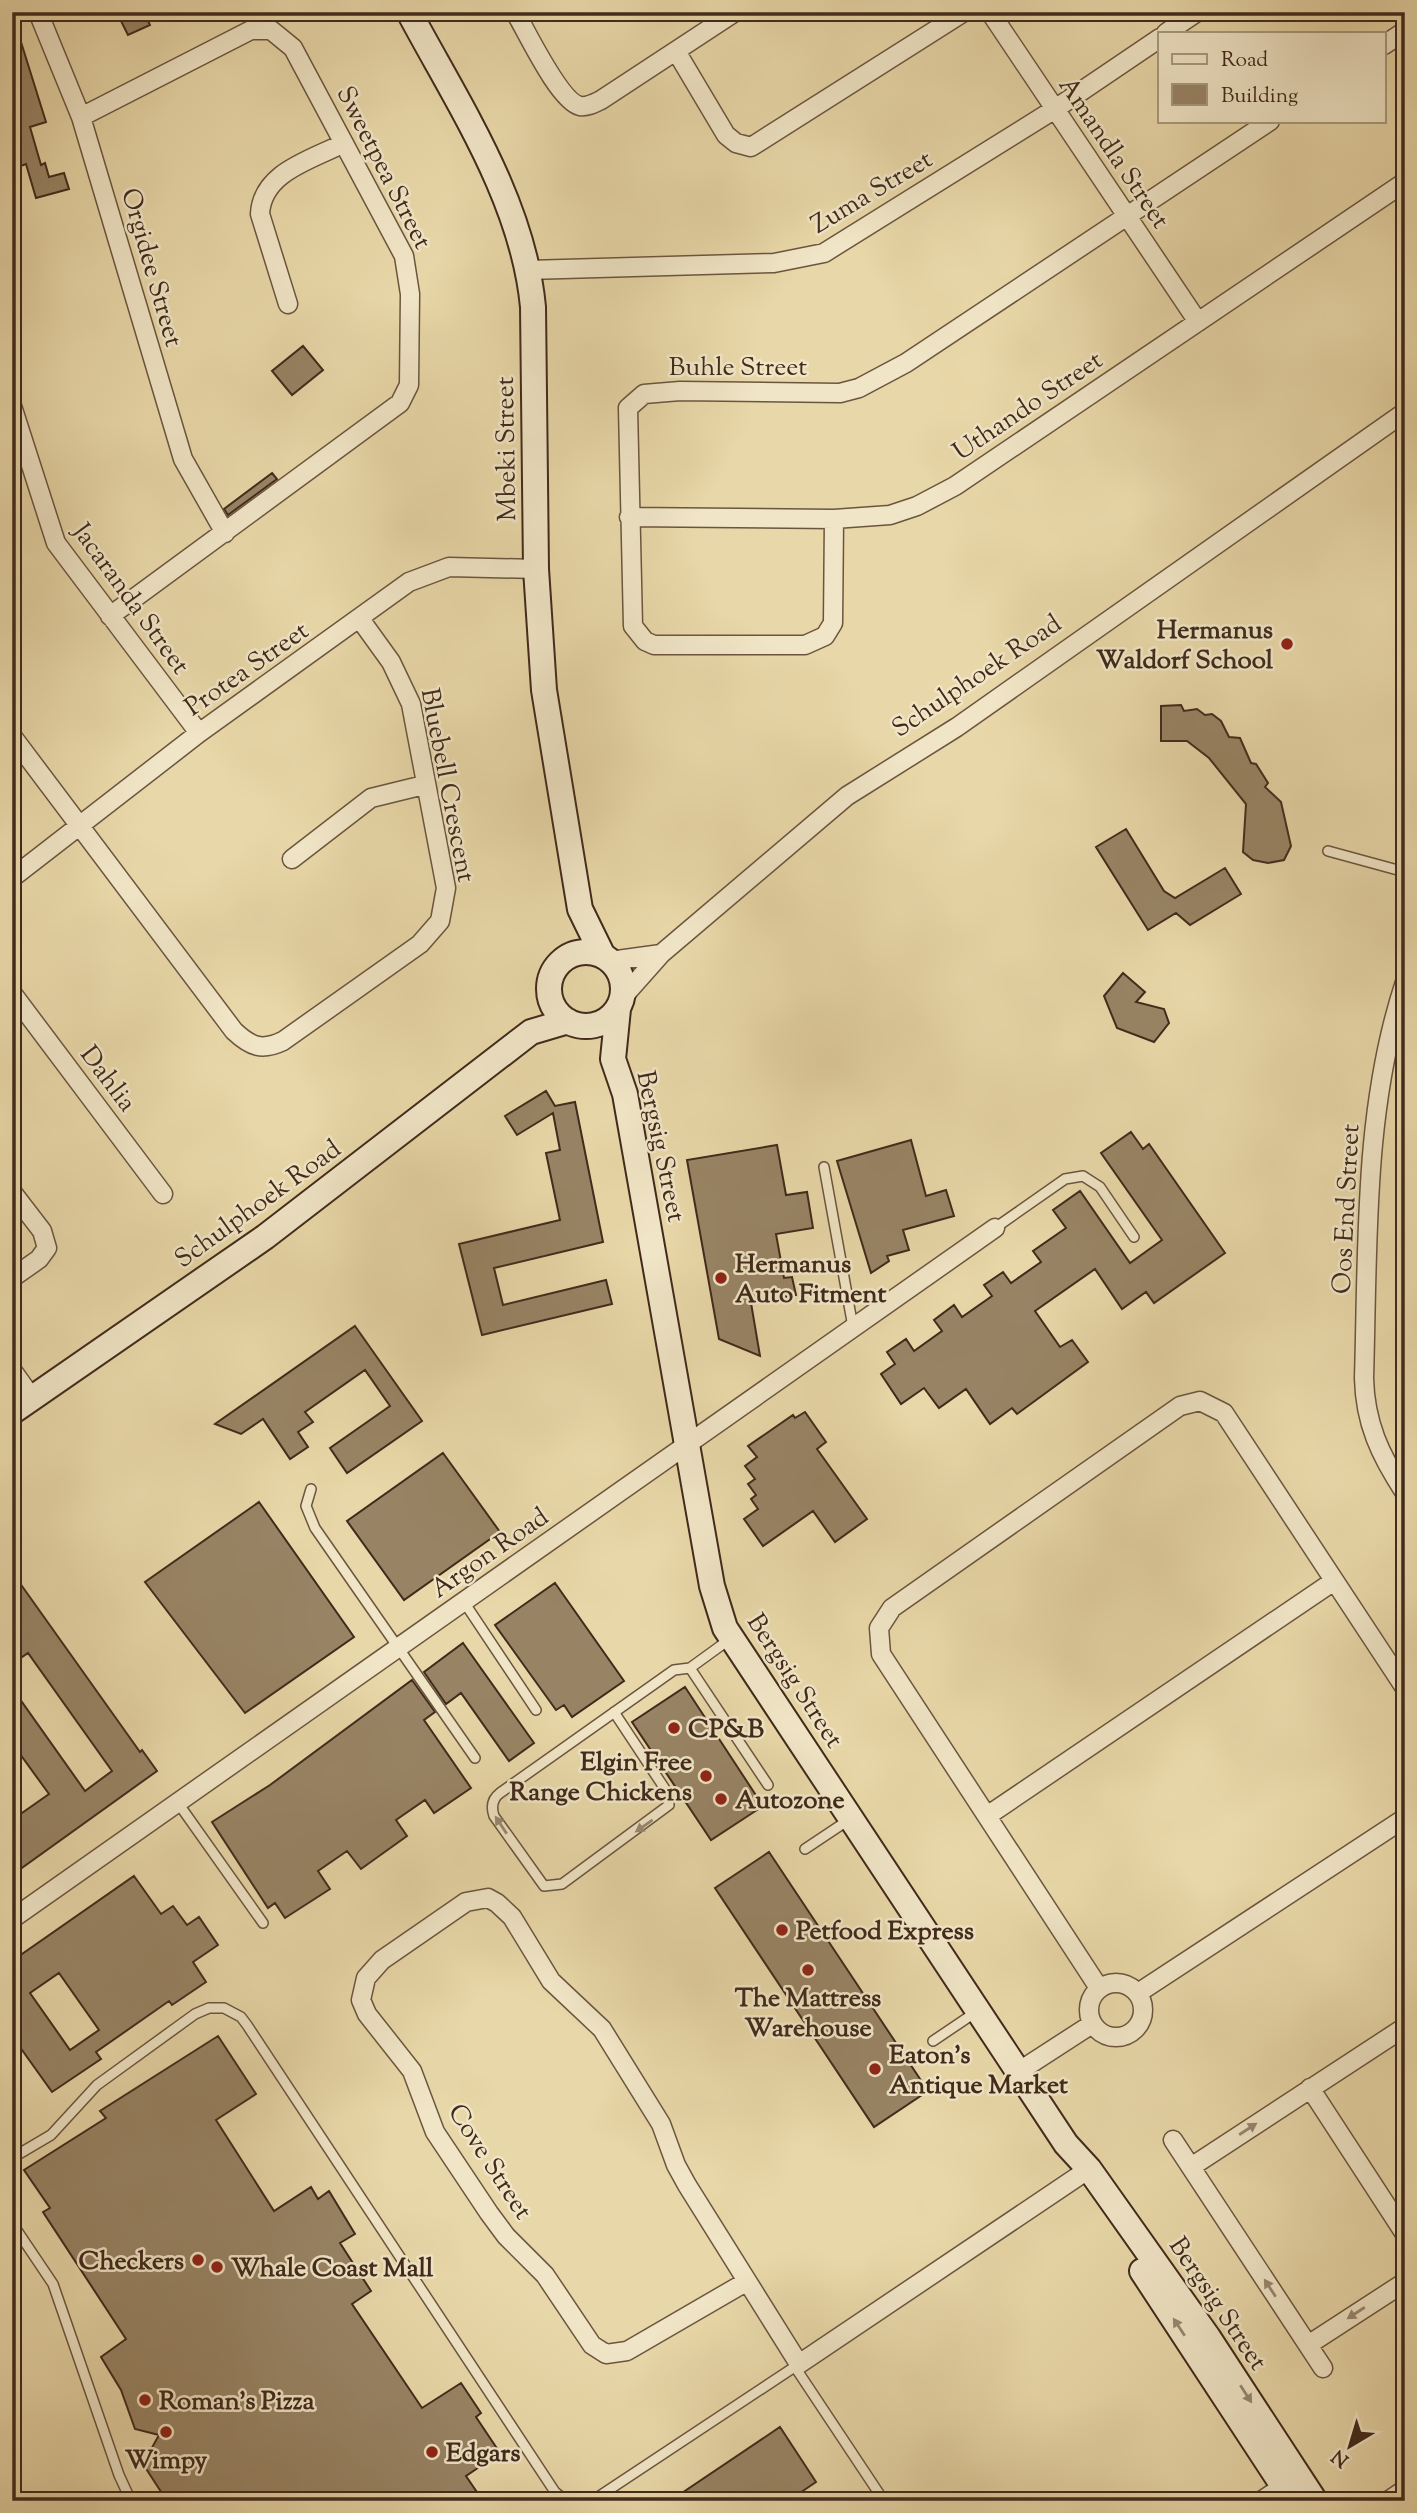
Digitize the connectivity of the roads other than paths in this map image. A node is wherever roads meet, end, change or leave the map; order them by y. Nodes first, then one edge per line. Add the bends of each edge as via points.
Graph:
1 (38, 12) edge
2 (409, 12) edge
3 (735, 12) edge
4 (964, 12) edge
5 (990, 12) edge
6 (1197, 12) edge
7 (523, 15) edge
8 (1405, 31) edge
9 (1167, 32) edge
10 (1158, 38) edge
11 (1386, 44) edge
12 (676, 51) junction
13 (1055, 109) junction
14 (81, 117) junction
15 (1268, 122) edge
16 (344, 143) junction
17 (1405, 182) edge
18 (1127, 216) junction
19 (528, 270) junction
20 (288, 304) dead end
21 (1198, 322) junction
22 (12, 406) edge
23 (1405, 412) edge
24 (629, 517) junction
25 (834, 519) junction
26 (225, 533) junction
27 (536, 569) junction
28 (110, 616) junction
29 (360, 619) junction
30 (199, 733) junction
31 (12, 736) edge
32 (424, 785) junction
33 (79, 824) junction
34 (1328, 851) dead end
35 (292, 859) dead end
36 (1405, 872) edge
37 (12, 878) edge
38 (580, 909) junction
39 (661, 954) junction
40 (565, 959) junction
41 (606, 959) junction
42 (1405, 982) edge
43 (12, 993) edge
44 (550, 996) junction
45 (620, 1004) junction
46 (573, 1023) junction
47 (530, 1032) junction
48 (613, 1059) junction
49 (824, 1167) dead end
50 (12, 1192) edge
51 (163, 1194) dead end
52 (995, 1228) joint
53 (1135, 1237) dead end
54 (12, 1278) edge
55 (853, 1328) junction
56 (12, 1370) edge
57 (22, 1405) edge
58 (687, 1445) junction
59 (311, 1489) dead end
60 (1405, 1493) edge
61 (1334, 1581) junction
62 (464, 1602) junction
63 (731, 1639) junction
64 (400, 1647) junction
65 (690, 1668) junction
66 (1405, 1688) edge
67 (536, 1710) dead end
68 (614, 1712) junction
69 (475, 1758) dead end
70 (768, 1785) dead end
71 (178, 1803) junction
72 (987, 1816) junction
73 (1405, 1818) edge
74 (850, 1819) junction
75 (805, 1849) dead end
76 (12, 1919) edge
77 (262, 1923) dead end
78 (1099, 1988) junction
79 (1138, 1993) junction
80 (978, 2011) junction
81 (1092, 2024) junction
82 (1405, 2027) edge
83 (933, 2041) dead end
84 (1018, 2072) junction
85 (1310, 2088) junction
86 (1173, 2140) dead end
87 (12, 2158) edge
88 (1191, 2167) junction
89 (1084, 2173) junction
90 (12, 2223) edge
91 (1405, 2234) edge
92 (1405, 2281) edge
93 (746, 2282) junction
94 (1307, 2345) junction
95 (797, 2366) junction
96 (1323, 2368) dead end
97 (1405, 2484) edge
98 (1290, 2485) edge
99 (12, 2496) edge
100 (16, 2501) edge
101 (131, 2501) edge
102 (566, 2501) edge
103 (592, 2501) edge
104 (884, 2501) edge
105 (1253, 2501) edge
106 (1315, 2501) edge
107 (1380, 2501) edge

1 - 14 street, Orgidee Street
2 - 19 street, Mbeki Street via 501,188
3 - 12 street
4 - 12 street via 751,147 726,135
5 - 13 street, Amandla Street
6 - 9 street
7 - 12 street via 560,89 578,106 601,100
8 - 11 street
10 - 13 street, Zuma Street
13 - 18 street, Amandla Street
13 - 19 street, Zuma Street via 824,253 774,263
14 - 16 street, Sweetpea Street via 218,46 263,28 293,48
14 - 26 street, Orgidee Street via 183,459
15 - 18 street, Buhle Street
16 - 20 street via 276,178 260,199 260,214
16 - 26 street, Sweetpea Street via 409,271 409,385 390,412
17 - 21 street, Uthando Street
18 - 21 street, Amandla Street
18 - 24 street, Buhle Street via 906,363 859,388 840,393 680,391 638,398 627,416
19 - 27 street, Mbeki Street via 533,307
21 - 25 street, Uthando Street via 945,491 890,515
22 - 28 street, Jacaranda Street via 56,543
23 - 39 street, Schulphoek Road via 957,727 847,796
24 - 25 street, Uthando Street
24 - 25 street, Buhle Street via 633,626 654,645 805,645 825,636 833,623
26 - 28 street, Sweetpea Street
27 - 29 street, Protea Street via 449,568 428,573
27 - 38 street, Mbeki Street via 544,690
28 - 30 street, Jacaranda Street
29 - 30 street, Protea Street
29 - 32 street, Bluebell Crescent via 391,662 411,704
30 - 33 street, Protea Street
31 - 33 street, Bluebell Crescent
32 - 33 street, Bluebell Crescent via 446,888 440,921 420,944 270,1047 252,1046 234,1031
32 - 35 street via 371,798
33 - 37 street, Protea Street
34 - 36 lane
38 - 40 street, Mbeki Street
38 - 41 street, Mbeki Street
39 - 41 street
39 - 45 street, Schulphoek Road
40 - 41 street via 585,952
40 - 44 street via 552,975
41 - 45 street via 621,976
42 - 60 street, Oos End Street via 1380,1085 1370,1181 1364,1378 1364,1400 1375,1441
43 - 51 street, Dahlia
44 - 46 street via 559,1014
44 - 47 street, Schulphoek Road
45 - 46 street via 600,1023
45 - 48 street, Bergsig Street
46 - 47 street, Schulphoek Road
46 - 48 street, Bergsig Street
47 - 57 street, Schulphoek Road via 265,1237
48 - 58 street, Bergsig Street via 625,1094
49 - 55 lane
50 - 54 street via 42,1231 47,1248
52 - 53 lane via 1065,1179 1083,1176 1095,1182
52 - 55 street, Argon Road
55 - 58 street, Argon Road
56 - 57 street
58 - 62 street, Argon Road
58 - 63 street, Bergsig Street via 716,1602
59 - 64 lane via 306,1506 315,1528
61 - 66 street
61 - 72 street
61 - 72 street via 1224,1413 1200,1401 1180,1406 892,1608 882,1621 878,1636 881,1654
62 - 64 street, Argon Road
62 - 67 lane
63 - 65 lane
63 - 74 street, Bergsig Street
64 - 69 lane
64 - 71 street, Argon Road
65 - 68 lane via 674,1670
65 - 70 lane
68 -> 68 lane via 667,1792 669,1805 562,1884 544,1886 494,1816 494,1801
71 - 76 street, Argon Road
71 - 77 lane
72 - 78 street
73 - 79 street
74 - 75 lane
74 - 80 street, Bergsig Street
78 - 79 street via 1120,1983
78 - 81 street via 1090,2000
79 - 81 street via 1143,2015 1131,2033 1110,2037
80 - 83 lane
80 - 84 street, Bergsig Street
81 - 84 street
82 - 85 street
84 - 89 street, Bergsig Street
88 -> 85 street
85 - 91 street
86 - 88 street
87 - 102 lane via 51,2135 97,2085 195,2014 217,2007 233,2012 247,2025 555,2492
94 -> 88 street
89 - 95 street
89 - 98 street, Bergsig Street via 1208,2337
90 - 101 lane via 53,2284
92 -> 94 street
93 - 93 street, Cove Street via 676,2165 662,2124 602,2029 551,1981 512,1917 497,1903 488,1898 467,1902 382,1960 366,1978 361,1990 364,2007 412,2071 435,2132 506,2236 545,2275 597,2350 627,2351
93 - 95 street, Cove Street
94 - 96 street
95 - 103 lane
95 - 104 lane
97 - 107 lane
98 - 105 lane
98 - 106 street, Bergsig Street
99 - 100 lane

